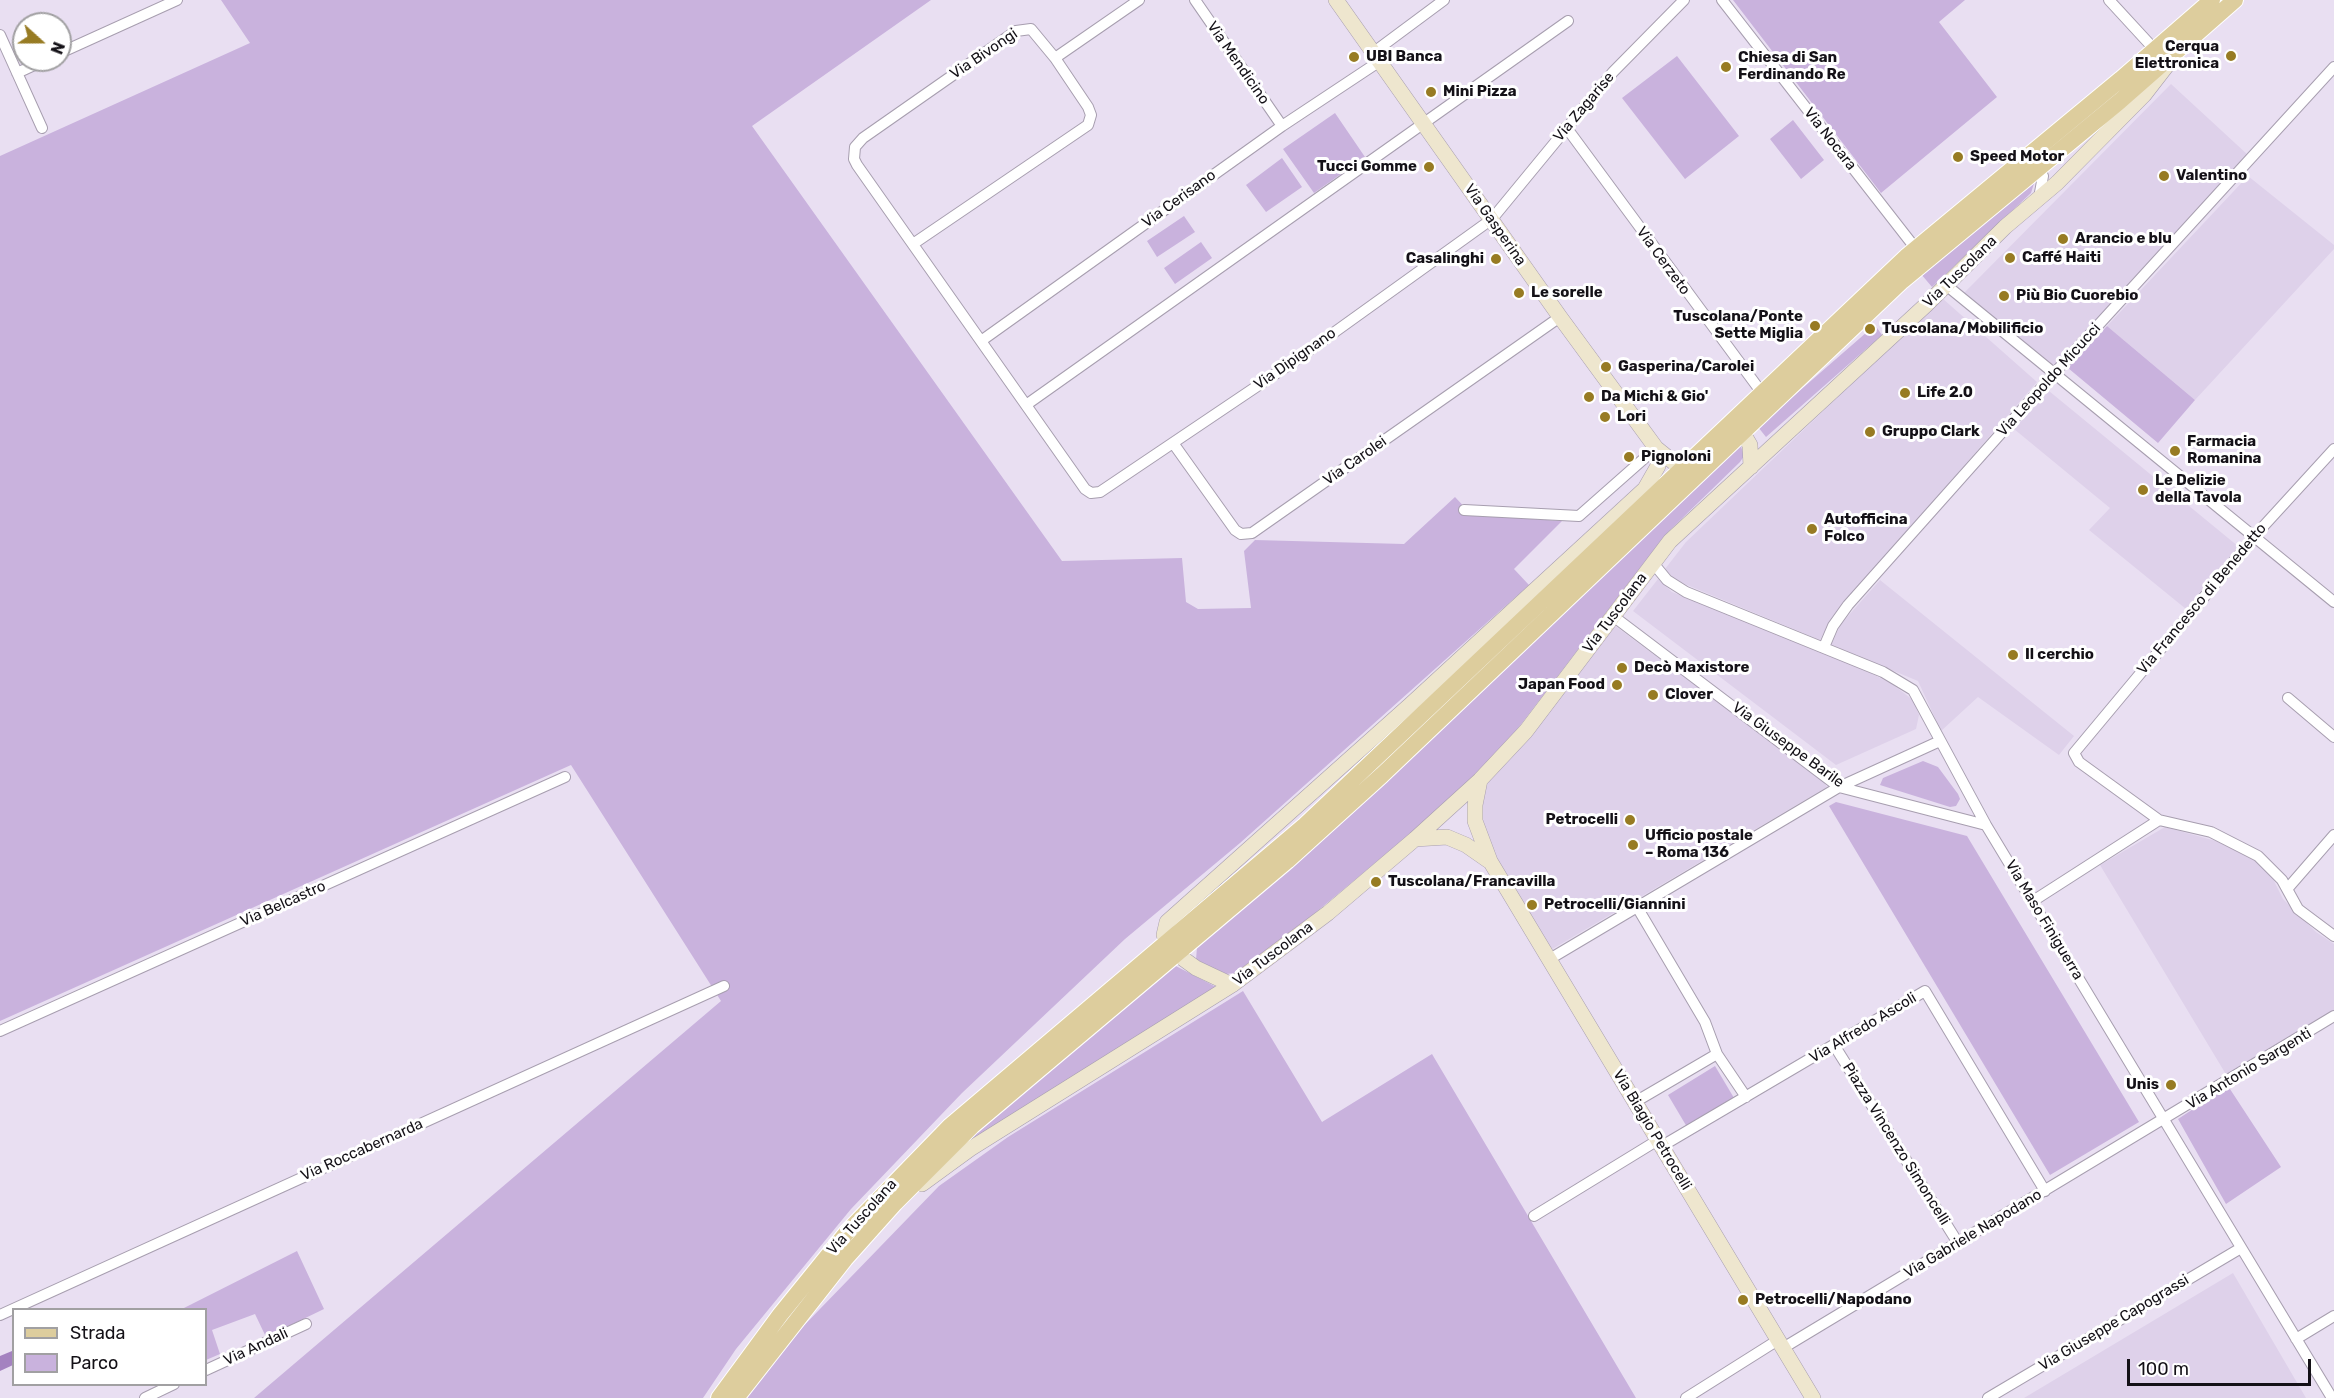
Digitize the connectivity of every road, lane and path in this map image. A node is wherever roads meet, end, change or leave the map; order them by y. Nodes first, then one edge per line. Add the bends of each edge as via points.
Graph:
1 (177, 0) edge
2 (1139, 0) edge
3 (1195, 0) edge
4 (1336, 0) edge
5 (1444, 0) edge
6 (1684, 0) edge
7 (1722, 0) edge
8 (2109, 0) edge
9 (2212, 0) edge
10 (2235, 0) edge
11 (1568, 21) dead end
12 (0, 35) edge
13 (72, 48) edge
14 (2155, 50) junction
15 (2176, 53) junction
16 (1377, 56) junction
17 (1056, 58) junction
18 (2334, 67) edge
19 (17, 73) joint
20 (1423, 123) junction
21 (1282, 126) junction
22 (1566, 127) junction
23 (42, 128) dead end
24 (2022, 162) junction
25 (2039, 167) junction
26 (2039, 198) junction
27 (1492, 219) junction
28 (913, 244) junction
29 (1916, 249) junction
30 (1946, 285) junction
31 (1560, 317) junction
32 (981, 341) junction
33 (2054, 374) junction
34 (1762, 393) junction
35 (1026, 405) junction
36 (1725, 428) junction
37 (1743, 433) junction
38 (1173, 443) junction
39 (1656, 448) junction
40 (2334, 449) edge
41 (1751, 467) junction
42 (1682, 469) junction
43 (1647, 487) junction
44 (1094, 493) joint
45 (1464, 510) dead end
46 (2254, 537) junction
47 (1603, 544) junction
48 (1653, 563) junction
49 (2334, 602) edge
50 (1613, 616) junction
51 (1824, 647) junction
52 (1487, 654) junction
53 (2288, 698) dead end
54 (1410, 705) junction
55 (2334, 737) edge
56 (1940, 741) junction
57 (565, 777) dead end
58 (1480, 780) junction
59 (1839, 787) junction
60 (2159, 820) junction
61 (1986, 825) junction
62 (2334, 836) edge
63 (1415, 839) junction
64 (1490, 861) junction
65 (2288, 888) junction
66 (2033, 901) junction
67 (1637, 907) junction
68 (2334, 936) edge
69 (1173, 949) junction
70 (1548, 960) junction
71 (1232, 985) junction
72 (724, 986) dead end
73 (2334, 1016) edge
74 (0, 1031) edge
75 (1834, 1045) junction
76 (1717, 1054) junction
77 (1746, 1097) junction
78 (1635, 1102) junction
79 (2164, 1121) junction
80 (1660, 1143) junction
81 (2045, 1191) junction
82 (895, 1203) junction
83 (1534, 1216) dead end
84 (1958, 1243) junction
85 (2241, 1248) junction
86 (15, 1308) edge
87 (2334, 1316) edge
88 (306, 1324) dead end
89 (2296, 1339) junction
90 (1780, 1344) junction
91 (207, 1370) edge
92 (170, 1386) edge
93 (145, 1398) edge
94 (718, 1398) edge
95 (736, 1398) edge
96 (1686, 1398) edge
97 (1813, 1398) edge
98 (1988, 1398) edge
99 (2332, 1398) edge

1 - 13 street
2 - 17 street
3 - 21 street, Via Mendicino
4 - 16 street, Via Gasperina
5 - 16 street, Via Cerisano
6 - 22 street, Via Zagarise via 1613,72
7 - 29 street, Via Nocara
8 - 14 street
9 - 14 main road, Via Tuscolana
10 - 15 main road, Via Tuscolana
11 - 20 street
12 - 19 street
14 - 24 main road, Via Tuscolana
15 - 25 main road, Via Tuscolana
15 - 26 street, Via Tuscolana via 2144,95
16 - 20 street, Via Gasperina
16 - 21 street, Via Cerisano
17 - 28 street, Via Bivongi via 1090,110 1088,125
17 - 28 street, Via Bivongi via 1034,31 1018,30 858,142 854,150 856,162
18 - 33 street, Via Leopoldo Micucci
19 - 23 street
20 - 27 street, Via Gasperina
20 - 35 street
21 - 32 street, Via Cerisano
22 - 27 street, Via Zagarise
22 - 34 street, Via Cerzeto
24 - 25 street
24 - 29 main road, Via Tuscolana
25 - 26 street via 2043,178
25 - 37 main road, Via Tuscolana via 1902,281
26 - 30 street, Via Tuscolana
27 - 31 street, Via Gasperina
27 - 38 street, Via Dipignano
28 - 32 street, Via Bivongi
29 - 34 main road, Via Tuscolana
30 - 33 street
30 - 41 street, Via Tuscolana
31 - 38 street, Via Carolei via 1252,533 1240,534 1235,530
31 - 39 street, Via Gasperina
32 - 35 street, Via Bivongi
33 - 46 street
33 - 51 street, Via Leopoldo Micucci via 1840,614
34 - 36 main road, Via Tuscolana
35 - 44 street, Via Bivongi via 1085,489
36 - 37 street
36 - 42 main road, Via Tuscolana
37 - 41 street via 1751,449
37 - 69 main road, Via Tuscolana via 1343,812
38 - 44 street, Via Dipignano
39 - 42 street, Via Gasperina
39 - 43 street via 1659,463
39 - 45 street via 1579,516
40 - 46 street, Via Francesco di Benedetto
41 - 48 street, Via Tuscolana via 1670,541
42 - 47 main road, Via Tuscolana
43 - 47 street
43 - 54 street
46 - 49 street
46 - 60 street, Via Francesco di Benedetto via 2074,753 2079,762
47 - 52 main road, Via Tuscolana
48 - 50 street, Via Tuscolana
48 - 51 street, Via Maso Finiguerra via 1667,580 1686,592
50 - 58 street, Via Tuscolana via 1539,716
50 - 59 street, Via Giuseppe Barile
51 - 56 street, Via Maso Finiguerra via 1908,686 1920,699
52 - 54 street
52 - 69 main road, Via Tuscolana
53 - 55 street
54 - 69 street via 1167,922 1163,931
56 - 59 street
56 - 61 street, Via Maso Finiguerra
57 - 74 street, Via Belcastro
58 - 63 street, Via Tuscolana
58 - 64 street, Via Biagio Petrocelli via 1475,821
59 - 61 street, Via Giuseppe Barile
59 - 67 street
60 - 65 street via 2203,829 2237,843 2270,866
60 - 66 street
61 - 66 street, Via Maso Finiguerra
62 - 65 street
63 - 64 street, Via Biagio Petrocelli via 1448,837
63 - 71 street, Via Tuscolana via 1328,913
64 - 70 street, Via Biagio Petrocelli
65 - 68 street via 2298,909
66 - 79 street, Via Maso Finiguerra
67 - 70 street
67 - 76 street via 1706,1022
69 - 71 street via 1196,968
69 - 82 main road, Via Tuscolana via 972,1126
69 - 94 main road, Via Tuscolana via 980,1100 920,1155 843,1238
70 - 78 street, Via Biagio Petrocelli
71 - 82 street, Via Tuscolana via 970,1149
72 - 86 street, Via Roccabernarda
73 - 79 street, Via Antonio Sargenti
75 - 77 street, Via Alfredo Ascoli
75 - 81 street, Via Alfredo Ascoli via 1925,991
75 - 84 street, Piazza Vincenzo Simoncelli
76 - 77 street
76 - 78 street
77 - 80 street, Via Alfredo Ascoli
78 - 80 street, Via Biagio Petrocelli
79 - 81 street, Via Gabriele Napodano
79 - 85 street, Via Maso Finiguerra
80 - 83 street, Via Alfredo Ascoli
80 - 90 street, Via Biagio Petrocelli
81 - 84 street, Via Gabriele Napodano
82 - 95 main road, Via Tuscolana via 821,1288
84 - 90 street, Via Gabriele Napodano
85 - 89 street, Via Maso Finiguerra
85 - 98 street, Via Giuseppe Capograssi
87 - 89 street
88 - 91 street, Via Andali
89 - 99 street, Via Maso Finiguerra
90 - 96 street, Via Gabriele Napodano
90 - 97 street, Via Biagio Petrocelli
92 - 93 street

